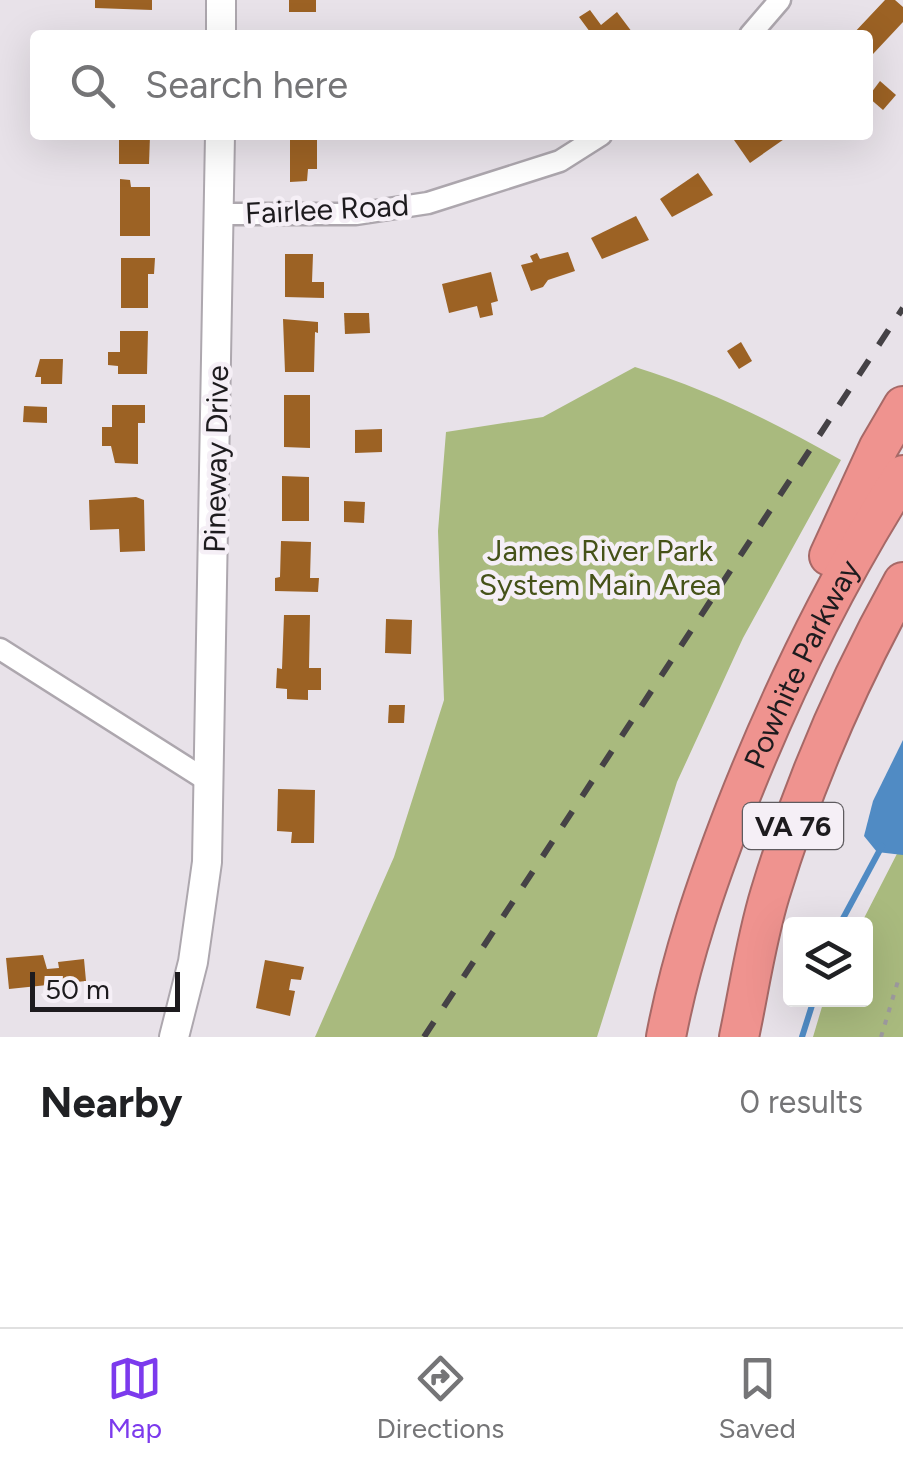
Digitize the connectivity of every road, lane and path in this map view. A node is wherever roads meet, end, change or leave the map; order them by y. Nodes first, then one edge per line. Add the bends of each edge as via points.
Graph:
1 (221, 0) edge
2 (780, 0) edge
3 (220, 30) edge
4 (754, 30) edge
5 (220, 140) edge
6 (593, 140) edge
7 (220, 214) junction
8 (903, 406) edge
9 (903, 475) edge
10 (903, 582) edge
11 (903, 596) edge
12 (878, 626) junction
13 (0, 649) edge
14 (792, 675) junction
15 (210, 783) junction
16 (903, 977) edge
17 (174, 1037) edge
18 (666, 1037) edge
19 (739, 1037) edge
20 (880, 1037) edge

1 - 3 street
2 - 4 street
5 - 7 street, Pineway Drive
6 - 7 street, Fairlee Road via 560,161 428,202 356,214
7 - 15 street, Pineway Drive
8 - 14 highway via 827,560
9 - 14 highway, Powhite Parkway / VA 76
10 - 12 highway, Powhite Parkway / VA 76
11 - 12 highway
12 - 19 highway, Powhite Parkway / VA 76 via 806,787 769,897
13 - 15 street
14 - 18 highway, Powhite Parkway / VA 76 via 698,904
15 - 17 street, Pineway Drive via 207,862
16 - 20 path

